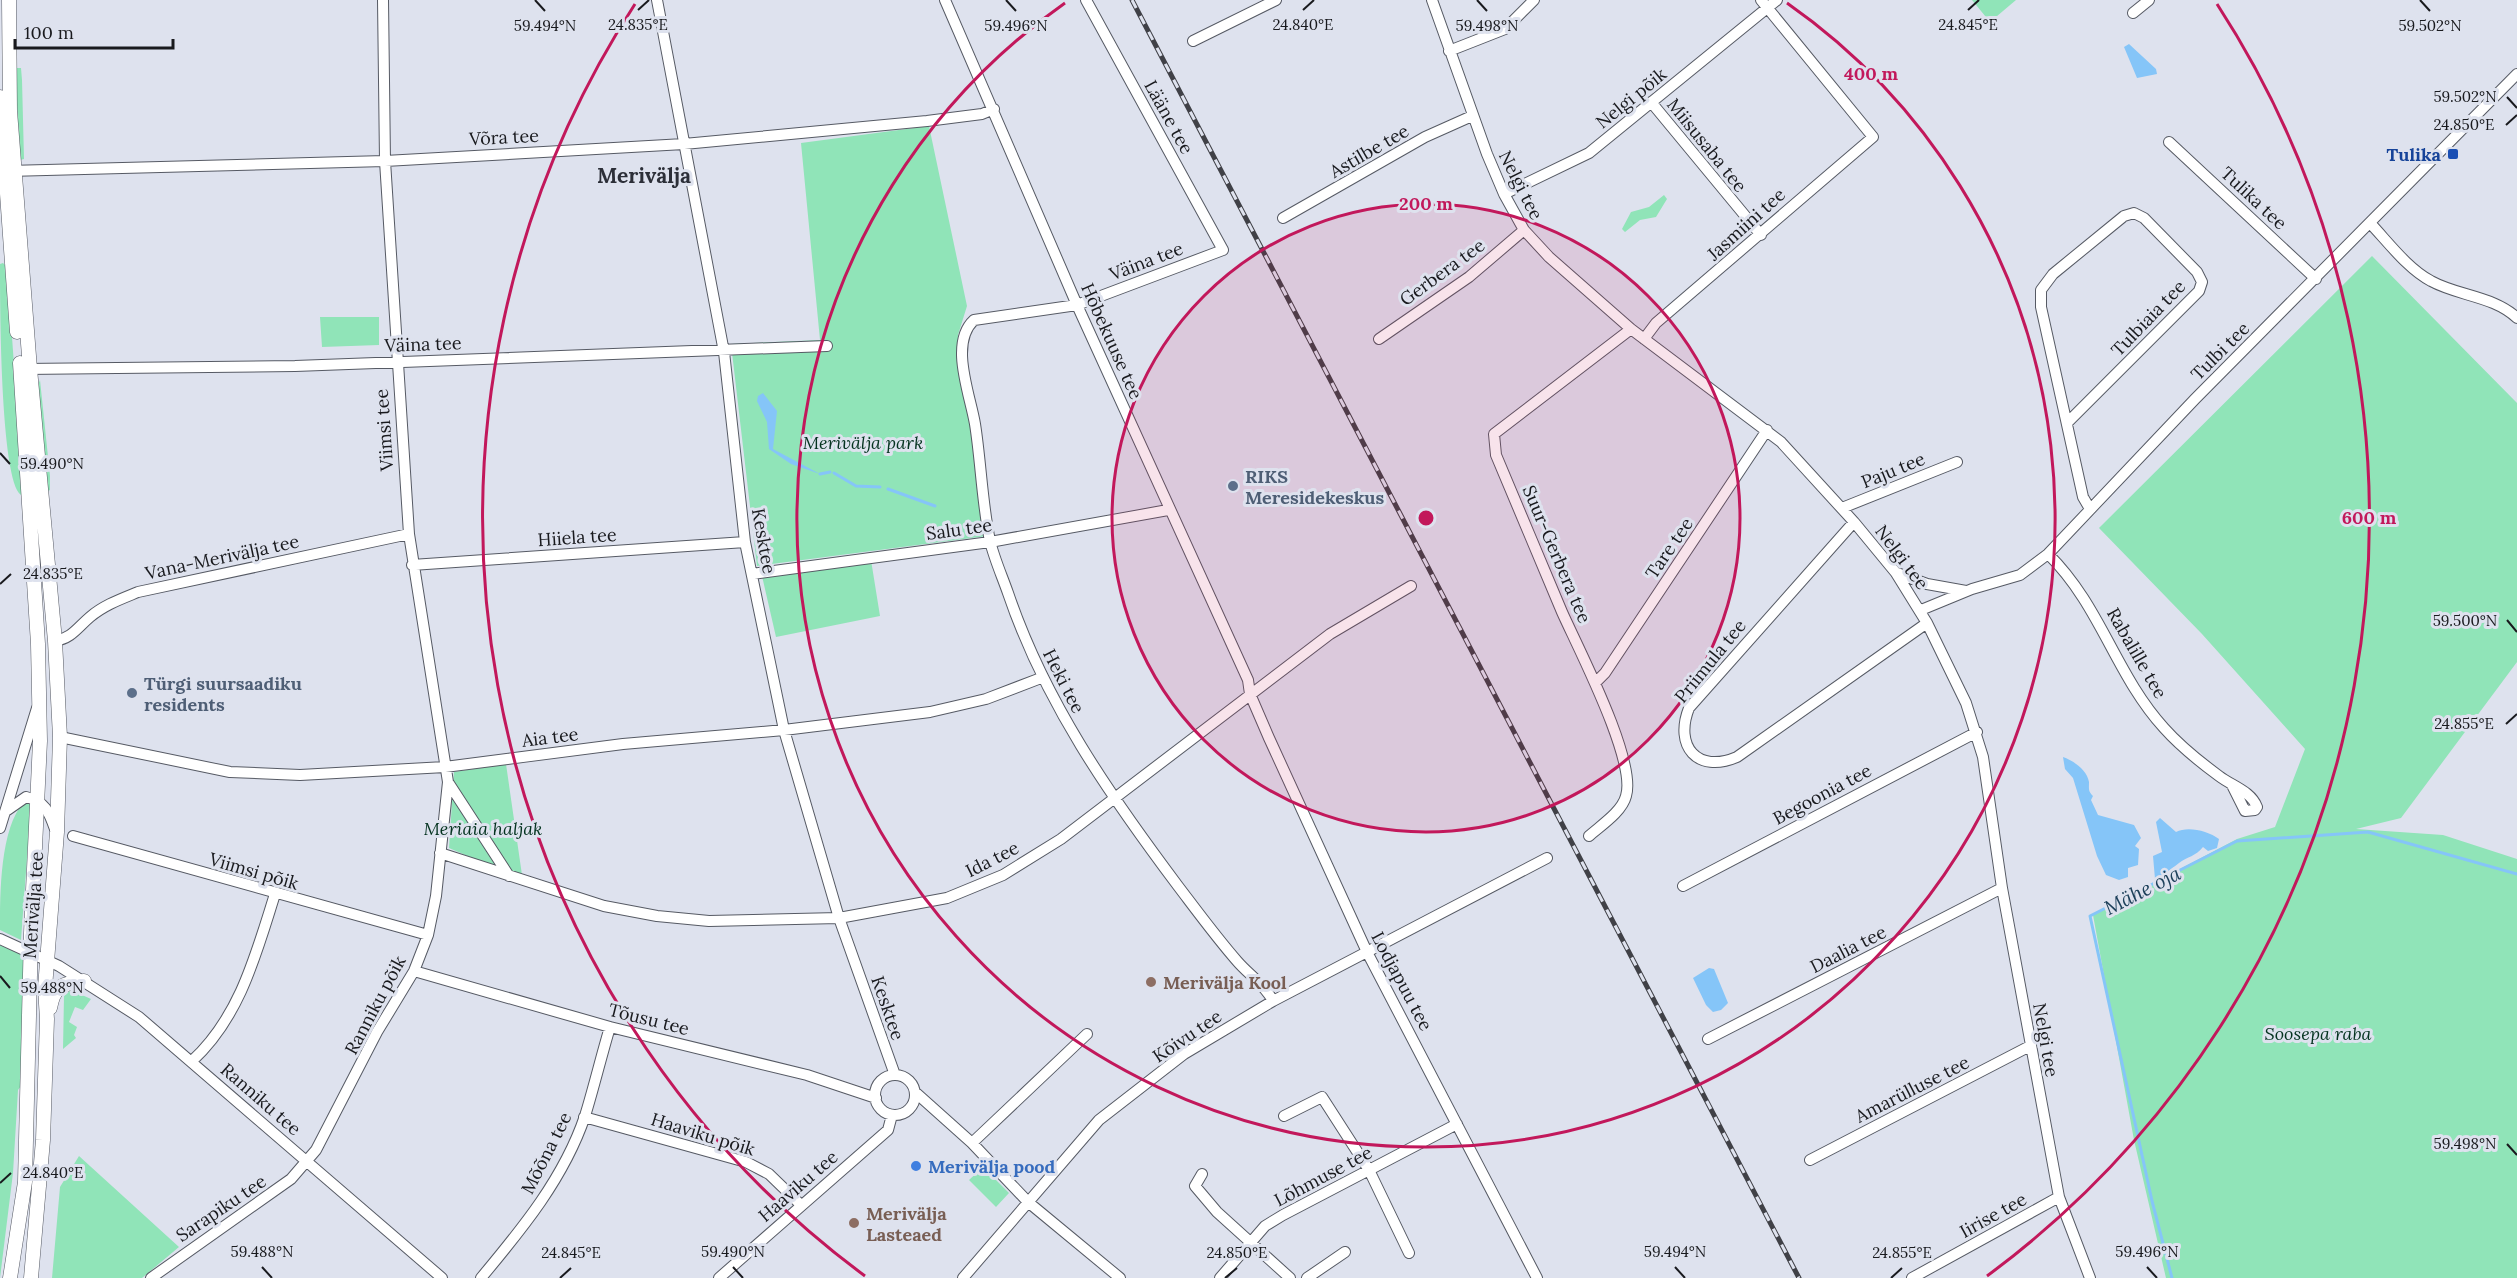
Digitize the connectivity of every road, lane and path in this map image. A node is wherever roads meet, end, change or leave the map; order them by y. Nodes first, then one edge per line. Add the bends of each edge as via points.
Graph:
1 (9, 0) edge
2 (383, 0) edge
3 (657, 0) edge
4 (945, 0) edge
5 (1086, 0) edge
6 (1276, 0) edge
7 (1432, 0) edge
8 (1534, 0) edge
9 (1777, 0) edge
10 (2149, 0) edge
11 (1764, 4) edge
12 (2133, 13) dead end
13 (1192, 41) dead end
14 (1449, 51) junction
15 (2517, 74) edge
16 (0, 97) edge
17 (1651, 102) junction
18 (994, 109) junction
19 (1472, 116) junction
20 (2169, 142) dead end
21 (684, 144) junction
22 (385, 161) junction
23 (9, 171) junction
24 (1504, 194) junction
25 (1283, 218) dead end
26 (2370, 223) junction
27 (1524, 230) junction
28 (1761, 235) junction
29 (1223, 250) joint
30 (2316, 279) junction
31 (1077, 305) junction
32 (2517, 318) edge
33 (974, 320) joint
34 (1631, 329) junction
35 (1379, 339) dead end
36 (1644, 339) junction
37 (827, 346) dead end
38 (724, 351) junction
39 (396, 361) junction
40 (25, 369) junction
41 (2067, 423) junction
42 (1767, 430) junction
43 (1957, 462) dead end
44 (1842, 508) junction
45 (2090, 509) junction
46 (1168, 510) junction
47 (1854, 522) junction
48 (409, 534) junction
49 (745, 542) junction
50 (990, 542) junction
51 (2048, 554) junction
52 (412, 565) junction
53 (1896, 573) junction
54 (752, 574) junction
55 (1411, 586) dead end
56 (1966, 591) junction
57 (1921, 610) junction
58 (1927, 623) junction
59 (55, 641) junction
60 (1041, 678) junction
61 (1596, 682) junction
62 (1250, 694) junction
63 (40, 699) junction
64 (784, 730) junction
65 (1977, 732) junction
66 (60, 737) junction
67 (445, 767) junction
68 (448, 782) junction
69 (2232, 785) dead end
70 (1114, 798) junction
71 (38, 800) junction
72 (5, 812) junction
73 (0, 828) edge
74 (57, 832) junction
75 (72, 836) dead end
76 (1589, 836) dead end
77 (440, 853) junction
78 (1547, 858) dead end
79 (509, 876) junction
80 (1683, 886) dead end
81 (2002, 888) junction
82 (275, 894) junction
83 (839, 918) junction
84 (428, 935) junction
85 (0, 939) edge
86 (1367, 952) junction
87 (31, 953) junction
88 (47, 960) junction
89 (414, 971) junction
90 (84, 981) junction
91 (1274, 1001) junction
92 (47, 1019) junction
93 (610, 1027) junction
94 (1087, 1034) dead end
95 (1708, 1039) dead end
96 (2030, 1046) junction
97 (192, 1061) junction
98 (895, 1076) junction
99 (915, 1092) junction
100 (876, 1098) junction
101 (892, 1115) junction
102 (1284, 1116) dead end
103 (584, 1117) junction
104 (1457, 1124) junction
105 (972, 1143) junction
106 (1810, 1160) dead end
107 (307, 1161) junction
108 (1369, 1170) junction
109 (1202, 1174) dead end
110 (2059, 1197) junction
111 (1028, 1202) junction
112 (800, 1204) junction
113 (1251, 1242) junction
114 (1345, 1252) dead end
115 (1409, 1253) dead end
116 (167, 1266) junction
117 (1536, 1277) edge
118 (10, 1278) edge
119 (31, 1278) edge
120 (150, 1278) edge
121 (168, 1278) edge
122 (442, 1278) edge
123 (481, 1278) edge
124 (719, 1278) edge
125 (963, 1278) edge
126 (1120, 1278) edge
127 (1220, 1278) edge
128 (1290, 1278) edge
129 (1307, 1278) edge
130 (1912, 1278) edge
131 (2090, 1278) edge

1 - 23 main road
2 - 22 street, Viimsi tee
3 - 21 street, Kesktee
4 - 18 street, Hõbekuuse tee
5 - 29 street, Lääne tee
6 - 13 street
7 - 14 street, Nelgi tee
8 - 14 street via 1505,29
9 - 11 street, Nelgi põik
10 - 12 street
11 - 17 street, Nelgi põik
11 - 28 street, Jasmiini tee via 1873,137
14 - 19 street, Nelgi tee
15 - 26 street, Tulbi tee
16 - 23 main road
17 - 24 street, Nelgi põik via 1589,153
17 - 28 street, Miisusaba tee
18 - 21 street, Võra tee via 927,121
18 - 31 street, Hõbekuuse tee
19 - 24 street, Nelgi tee
19 - 25 street, Astilbe tee via 1425,137
20 - 30 street, Tulika tee
21 - 22 street, Võra tee
21 - 38 street, Kesktee
22 - 23 street, Võra tee
22 - 39 street, Viimsi tee
23 - 40 main road
24 - 27 street, Nelgi tee
26 - 30 street, Tulbi tee
26 - 32 street via 2424,277 2500,306
27 - 34 street, Nelgi tee
27 - 35 street, Gerbera tee via 1469,277
28 - 36 street, Jasmiini tee via 1656,323
29 - 31 street, Väina tee
30 - 45 street, Tulbi tee
31 - 33 street, Väina tee
31 - 46 street, Hõbekuuse tee
33 - 50 street, Heki tee via 965,329 962,346
34 - 36 street, Nelgi tee
34 - 61 street, Suur-Gerbera tee via 1494,434 1496,455
36 - 42 street, Nelgi tee
37 - 38 street, Väina tee
38 - 39 street, Väina tee
38 - 49 street, Kesktee
39 - 40 street, Väina tee
39 - 48 street, Viimsi tee
40 - 59 main road, Merivälja tee
40 - 63 main road, Merivälja tee
41 - 41 street, Tulbiaia tee via 2041,307 2041,290 2054,274 2124,216 2134,213 2144,218 2197,272 2202,282 2199,291
41 - 45 street, Tulbiaia tee via 2083,496
42 - 44 street, Nelgi tee
42 - 61 street, Tare tee
43 - 44 street, Paju tee
44 - 47 street, Nelgi tee
45 - 51 street, Tulbi tee
46 - 50 street, Salu tee
46 - 62 street, Hõbekuuse tee via 1248,680
47 - 53 street, Nelgi tee
47 - 58 street, Priimula tee via 1689,708 1682,730 1689,749 1713,763 1737,758
48 - 52 street, Viimsi tee
48 - 59 street, Vana-Merivälja tee via 138,592 90,617 68,639
49 - 52 street, Hiiela tee
49 - 54 street, Kesktee
50 - 54 street, Salu tee
50 - 60 street, Heki tee
51 - 56 street, Tulbi tee via 2020,575
51 - 69 street, Rabalille tee via 2091,606 2127,677 2164,728
52 - 67 street, Viimsi tee
53 - 56 street via 1927,585
53 - 57 street, Nelgi tee
54 - 64 street, Kesktee
55 - 62 street, Ida tee via 1330,634
56 - 57 street, Tulbi tee
57 - 58 street, Nelgi tee
58 - 65 street, Nelgi tee
59 - 66 main road, Merivälja tee
60 - 64 street, Aia tee via 986,699 930,712
60 - 70 street, Heki tee
61 - 76 street, Suur-Gerbera tee via 1626,767 1626,797
62 - 70 street, Ida tee
62 - 86 street, Lodjapuu tee
63 - 71 main road, Merivälja tee
63 - 72 street
64 - 67 street, Aia tee via 623,744
64 - 83 street, Kesktee
65 - 80 street, Begoonia tee
65 - 81 street, Nelgi tee
66 - 67 street, Aia tee via 230,772 300,775
66 - 74 main road, Merivälja tee
67 - 68 street, Viimsi tee
68 - 77 street, Viimsi tee
68 - 79 street
70 - 83 street, Ida tee via 1061,839 1004,875 947,898
70 - 91 street, Heki tee via 1238,962
71 - 72 street via 26,797
71 - 74 street via 48,809
71 - 87 main road, Merivälja tee
72 - 73 street
74 - 88 main road, Merivälja tee
75 - 82 street, Viimsi põik
77 - 79 street, Ida tee
77 - 84 street, Ranniku põik
78 - 86 street, Kõivu tee
79 - 83 street, Ida tee via 604,906 657,916 709,921
81 - 95 street, Daalia tee
81 - 96 street, Nelgi tee
82 - 84 street, Viimsi põik
82 - 97 street via 247,980 225,1023
83 - 98 street, Kesktee
84 - 89 street, Ranniku põik
85 - 87 street, Ranniku tee
86 - 91 street, Kõivu tee
86 - 104 street, Lodjapuu tee
87 - 88 street, Ranniku tee
87 - 118 main road, Merivälja tee via 25,1182
88 - 90 street, Ranniku tee
88 - 92 main road, Merivälja tee
89 - 93 street, Tõusu tee
89 - 107 street, Ranniku põik
90 - 92 main road via 70,982 53,993
90 - 97 street, Ranniku tee via 139,1017
91 - 111 street, Kõivu tee via 1184,1054 1099,1120
92 - 119 main road, Merivälja tee via 44,1140
93 - 100 street, Tõusu tee via 807,1075
93 - 103 street, Mõõna tee
94 - 105 street
96 - 106 street, Amarülluse tee
96 - 110 street, Nelgi tee
97 - 107 street, Ranniku tee
98 - 99 street via 909,1081
98 - 100 street via 881,1081
99 - 101 street via 910,1109
99 - 105 street
100 - 101 street via 881,1109
101 - 112 street, Haaviku tee via 888,1130
102 - 108 street via 1322,1097
103 - 112 street, Haaviku põik via 746,1162 769,1174
103 - 123 street, Mõõna tee via 561,1170 529,1220
104 - 108 street, Lõhmuse tee
104 - 117 street, Lodjapuu tee
105 - 111 street
107 - 116 street, Sarapiku tee via 291,1179
107 - 122 street, Ranniku tee
108 - 113 street, Lõhmuse tee via 1283,1215
108 - 115 street
109 - 113 street via 1195,1186
110 - 130 street, Iirise tee
110 - 131 street, Nelgi tee
111 - 125 street, Kõivu tee
111 - 126 street
112 - 124 street, Haaviku tee
113 - 127 street, Lõhmuse tee
113 - 128 street
114 - 129 street
116 - 120 street, Sarapiku tee
116 - 121 street

